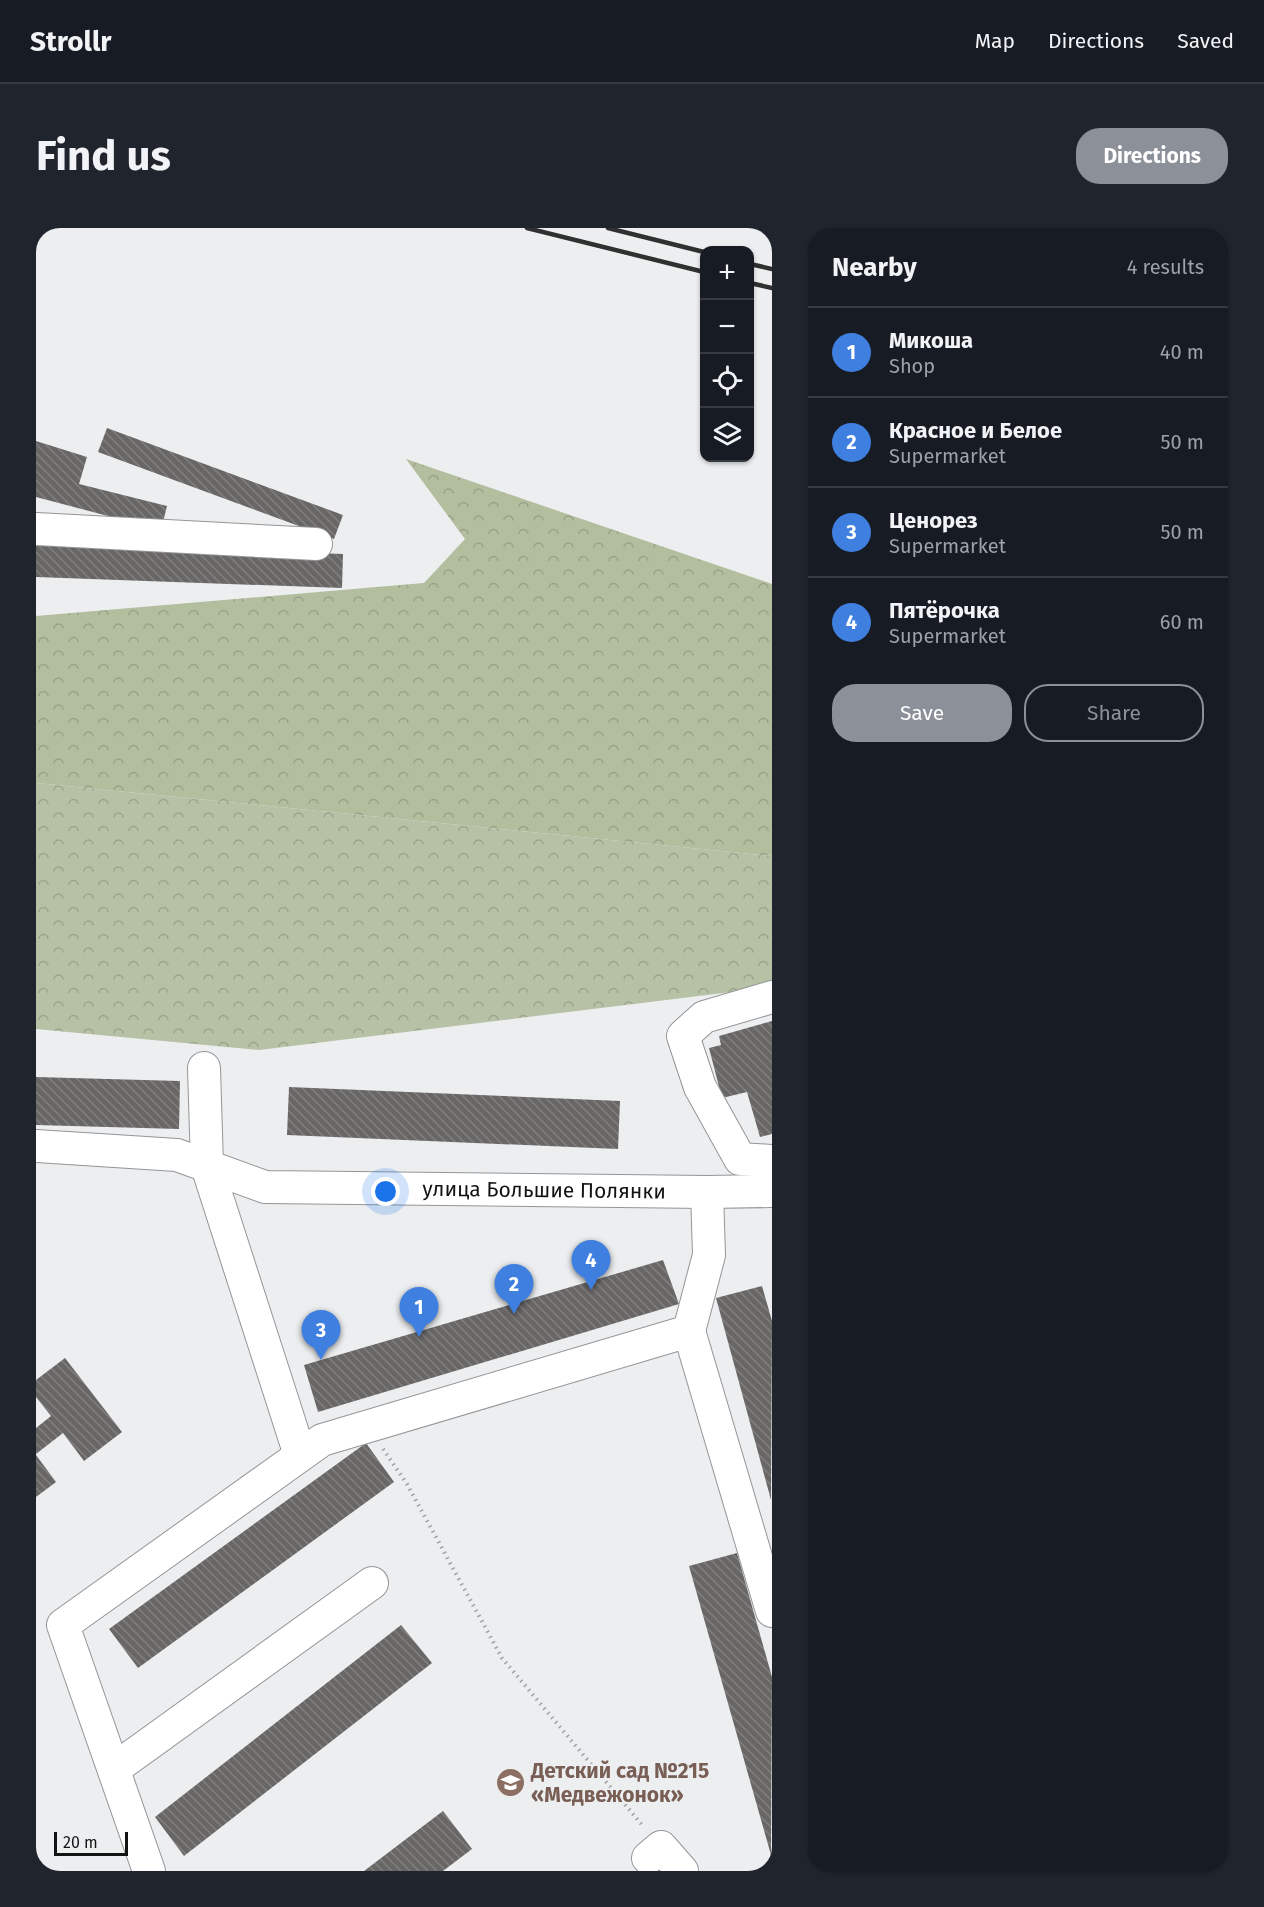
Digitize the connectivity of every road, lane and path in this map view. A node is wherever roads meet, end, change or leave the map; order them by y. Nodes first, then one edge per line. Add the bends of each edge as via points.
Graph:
1 (36, 529) edge
2 (316, 544) dead end
3 (772, 998) edge
4 (204, 1068) dead end
5 (36, 1146) edge
6 (772, 1161) edge
7 (207, 1166) junction
8 (772, 1191) edge
9 (706, 1192) junction
10 (689, 1331) junction
11 (367, 1427) junction
12 (300, 1455) junction
13 (766, 1563) edge
14 (372, 1583) dead end
15 (772, 1611) edge
16 (114, 1769) junction
17 (655, 1853) joint
18 (149, 1871) edge
19 (682, 1871) edge

1 - 2 street
3 - 6 street via 704,1017 683,1036 700,1087 740,1159
4 - 7 street
5 - 7 street, улица Большие Полянки via 177,1155
7 - 9 street, улица Большие Полянки via 266,1187
7 - 12 street
8 - 9 street, улица Большие Полянки
9 - 10 street via 709,1255
10 - 11 street
10 - 13 street
11 - 12 street via 322,1440
11 - 17 path via 407,1484 502,1658
12 - 16 street via 63,1625
13 - 15 street
14 - 16 street
16 - 18 street
17 - 19 street

